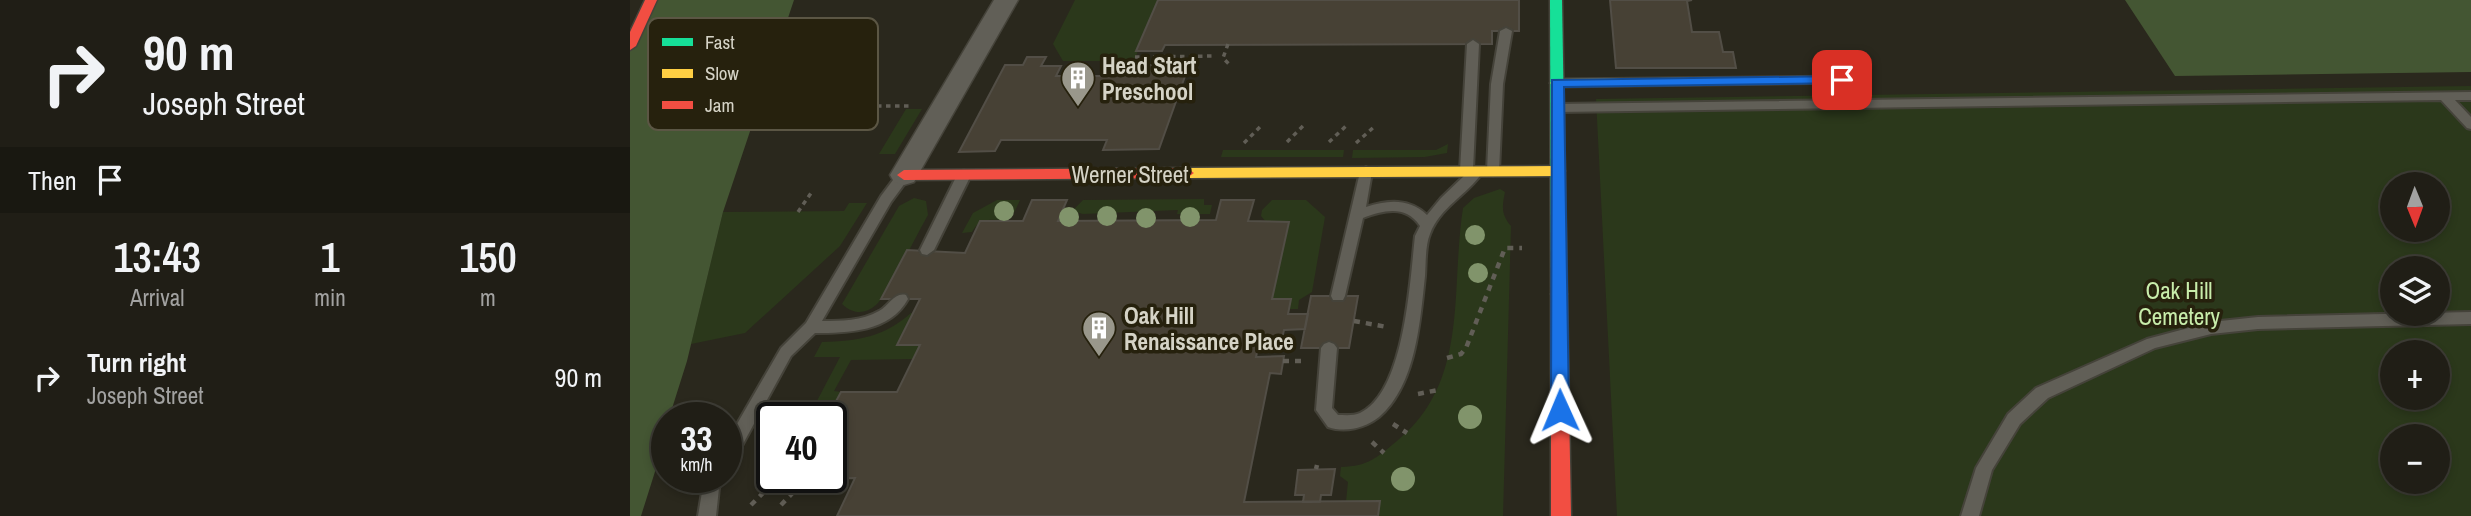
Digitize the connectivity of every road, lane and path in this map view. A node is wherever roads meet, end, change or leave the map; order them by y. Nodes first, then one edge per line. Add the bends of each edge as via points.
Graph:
1 (651, 0) edge
2 (1006, 0) edge
3 (1556, 0) edge
4 (1506, 31) dead end
5 (1228, 44) dead end
6 (1473, 44) dead end
7 (630, 46) edge
8 (1215, 56) dead end
9 (1135, 57) dead end
10 (1230, 65) dead end
11 (1842, 80) dead end
12 (1557, 83) junction
13 (2471, 96) edge
14 (2445, 97) junction
15 (878, 106) edge
16 (908, 106) dead end
17 (1556, 108) junction
18 (2471, 125) edge
19 (1261, 126) dead end
20 (1303, 126) dead end
21 (1346, 126) dead end
22 (1375, 126) dead end
23 (1280, 150) dead end
24 (1321, 150) dead end
25 (1349, 150) dead end
26 (1236, 151) dead end
27 (1479, 171) junction
28 (1558, 171) junction
29 (1366, 172) junction
30 (904, 175) junction
31 (964, 175) junction
32 (811, 192) dead end
33 (798, 212) dead end
34 (1359, 214) junction
35 (1427, 225) junction
36 (1522, 248) dead end
37 (927, 250) dead end
38 (1338, 296) dead end
39 (901, 299) dead end
40 (2471, 318) edge
41 (1354, 321) dead end
42 (1365, 321) dead end
43 (811, 327) junction
44 (1329, 348) dead end
45 (1447, 358) dead end
46 (1283, 361) dead end
47 (1303, 361) dead end
48 (742, 430) edge
49 (710, 493) edge
50 (763, 493) edge
51 (793, 493) edge
52 (751, 505) dead end
53 (781, 505) dead end
54 (707, 516) edge
55 (1561, 516) edge
56 (1970, 516) edge

1 - 7 main road
2 - 30 street
3 - 12 main road
4 - 27 lane
5 - 10 path via 1223,58
6 - 27 lane
8 - 9 path
11 - 12 main road
12 - 17 main road
13 - 14 lane
14 - 17 lane
14 - 18 lane
15 - 16 path
17 - 28 main road
19 - 26 path
20 - 23 path
21 - 24 path
22 - 25 path
27 - 28 main road, Werner Street
27 - 29 main road, Werner Street
27 - 35 lane via 1447,198
28 - 55 main road
29 - 31 main road, Werner Street
29 - 34 lane
30 - 31 main road, Werner Street
30 - 43 lane
31 - 37 lane
32 - 33 path
34 - 35 lane via 1376,207 1412,208
34 - 38 lane
35 - 44 lane via 1404,366 1387,400 1366,418 1334,422 1325,410
36 - 45 path via 1505,248 1466,348
39 - 43 lane via 873,320 845,327
40 - 56 lane via 2259,323 2211,328 2152,343 2042,393 2014,419 1984,468
41 - 42 path
43 - 48 lane via 786,352
46 - 47 path
49 - 54 lane
50 - 52 path
51 - 53 path

